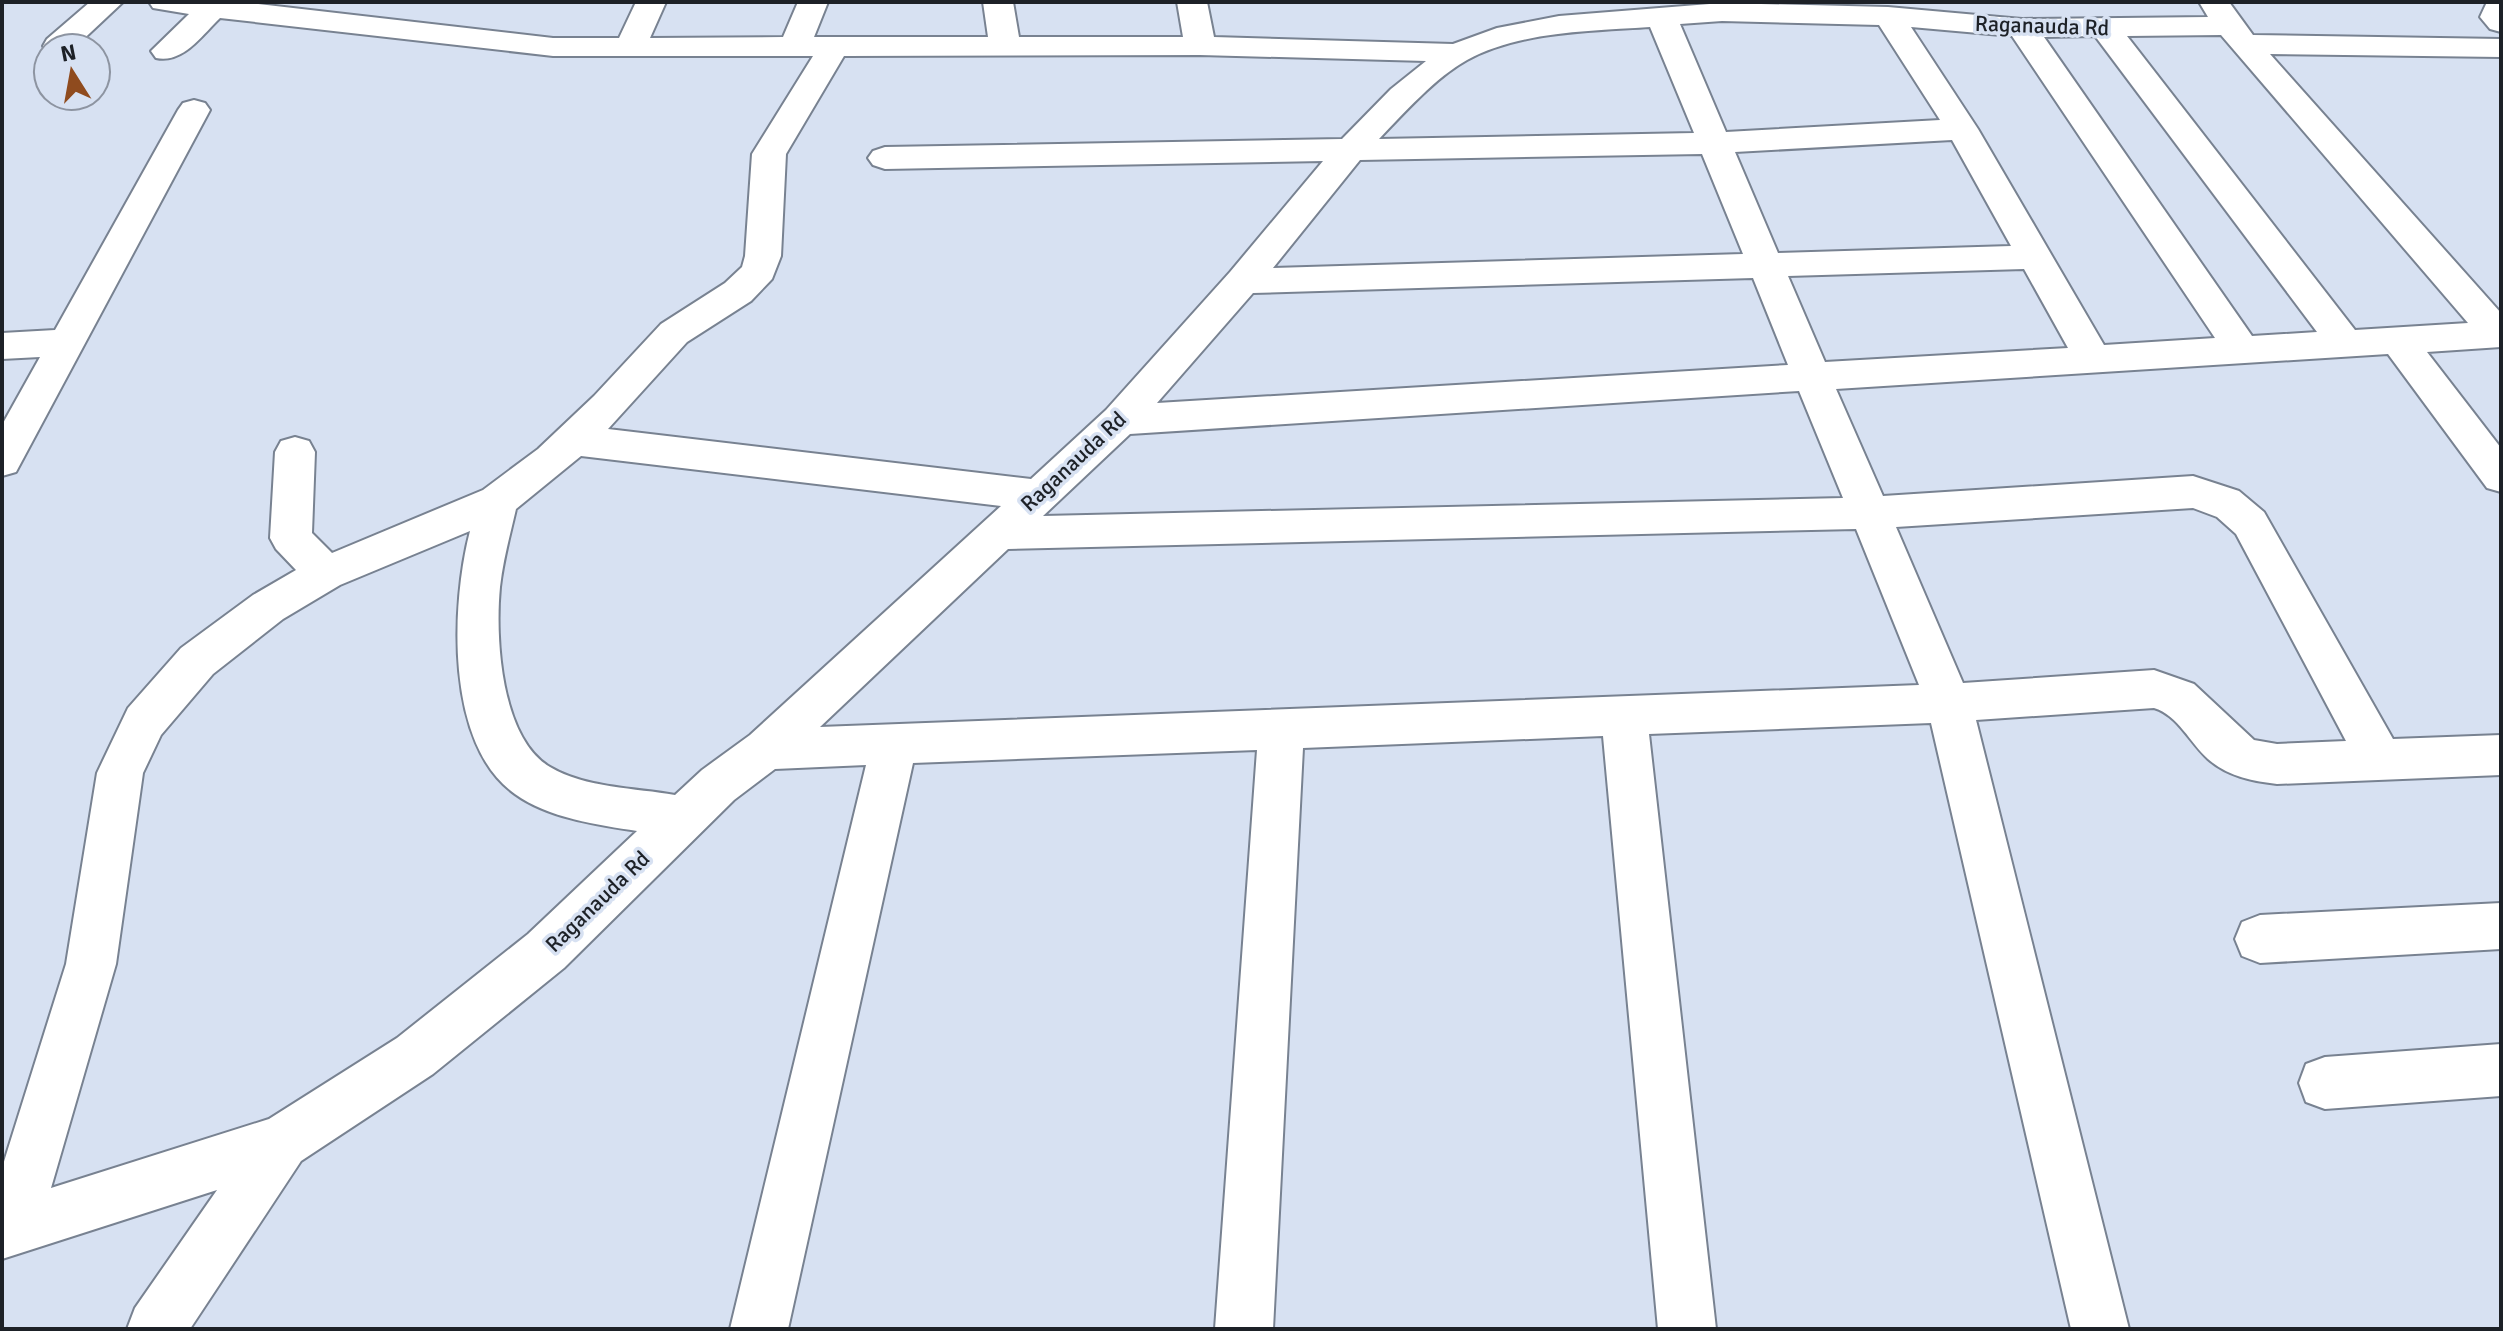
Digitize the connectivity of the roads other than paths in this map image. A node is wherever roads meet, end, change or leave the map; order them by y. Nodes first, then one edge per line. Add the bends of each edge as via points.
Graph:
1 (108, 2) edge
2 (164, 2) edge
3 (651, 2) edge
4 (813, 2) edge
5 (998, 2) edge
6 (1192, 2) edge
7 (2501, 3) edge
8 (1720, 7) edge
9 (213, 8) junction
10 (1936, 11) edge
11 (1661, 16) junction
12 (1888, 16) junction
13 (2501, 23) edge
14 (2230, 24) edge
15 (2104, 27) junction
16 (2022, 28) junction
17 (74, 32) edge
18 (1200, 46) junction
19 (630, 47) junction
20 (815, 47) junction
21 (1005, 48) junction
22 (2501, 48) edge
23 (167, 51) dead end
24 (1456, 53) junction
25 (194, 110) dead end
26 (1962, 129) junction
27 (1714, 143) junction
28 (1350, 150) junction
29 (885, 158) dead end
30 (2033, 257) junction
31 (1766, 266) junction
32 (1243, 281) junction
33 (2499, 334) edge
34 (2398, 341) junction
35 (66, 343) junction
36 (2346, 344) junction
37 (2, 346) edge
38 (2243, 351) junction
39 (2093, 359) junction
40 (1812, 377) junction
41 (1120, 420) junction
42 (573, 440) junction
43 (295, 452) dead end
44 (2, 461) edge
45 (2501, 477) edge
46 (1037, 495) junction
47 (497, 501) junction
48 (1870, 513) junction
49 (996, 533) junction
50 (325, 573) junction
51 (1949, 703) junction
52 (1624, 715) junction
53 (1281, 729) junction
54 (894, 744) junction
55 (766, 749) junction
56 (2501, 755) edge
57 (2379, 758) junction
58 (683, 818) junction
59 (2501, 926) edge
60 (2260, 939) dead end
61 (2501, 1070) edge
62 (2325, 1083) dead end
63 (282, 1142) junction
64 (7, 1230) edge
65 (156, 1329) edge
66 (759, 1329) edge
67 (1244, 1329) edge
68 (1687, 1329) edge
69 (2100, 1329) edge

1 - 17 street
2 - 9 street
3 - 19 street
4 - 20 street
5 - 21 street
6 - 18 street
7 - 13 street via 2495,17
8 - 11 street, Raganauda Rd
8 - 12 street, Raganauda Rd
9 - 19 street via 553,47
9 - 23 street
10 - 12 street, Raganauda Rd
10 - 16 street, Raganauda Rd
11 - 24 street, Raganauda Rd via 1559,25
11 - 27 street
12 - 26 street
14 - 15 street, Raganauda Rd
14 - 22 street, Raganauda Rd
14 - 33 street
15 - 16 street, Raganauda Rd
15 - 36 street
16 - 38 street
18 - 21 street
18 - 24 street
19 - 20 street
20 - 21 street
20 - 42 street via 769,154 759,270 738,292 674,333
24 - 28 street, Raganauda Rd via 1402,96
25 - 35 street
26 - 27 street
26 - 30 street
27 - 28 street
27 - 31 street
28 - 29 street
28 - 32 street, Raganauda Rd
30 - 31 street
30 - 39 street
31 - 32 street
31 - 40 street
32 - 41 street, Raganauda Rd
33 - 34 street
34 - 36 street
34 - 45 street
35 - 37 street
35 - 44 street
36 - 38 street
38 - 39 street
39 - 40 street
40 - 41 street
40 - 48 street
41 - 46 street, Raganauda Rd
42 - 46 street
42 - 47 street
43 - 50 street via 291,538
46 - 49 street, Raganauda Rd
47 - 50 street
47 - 58 street via 478,596 484,699 506,757 532,782
48 - 49 street
48 - 51 street
48 - 57 street via 2193,492 2222,499 2250,523
49 - 55 street, Raganauda Rd
50 - 64 street via 268,607 197,661 144,722 120,773 91,964
51 - 52 street
51 - 57 street via 2167,690 2238,756 2277,764
51 - 69 street
52 - 53 street
52 - 68 street
53 - 54 street
53 - 67 street
54 - 55 street
54 - 66 street
55 - 58 street, Raganauda Rd
56 - 57 street
58 - 63 street, Raganauda Rd via 534,961 415,1056
59 - 60 street
61 - 62 street
63 - 64 street, Raganauda Rd
63 - 65 street

